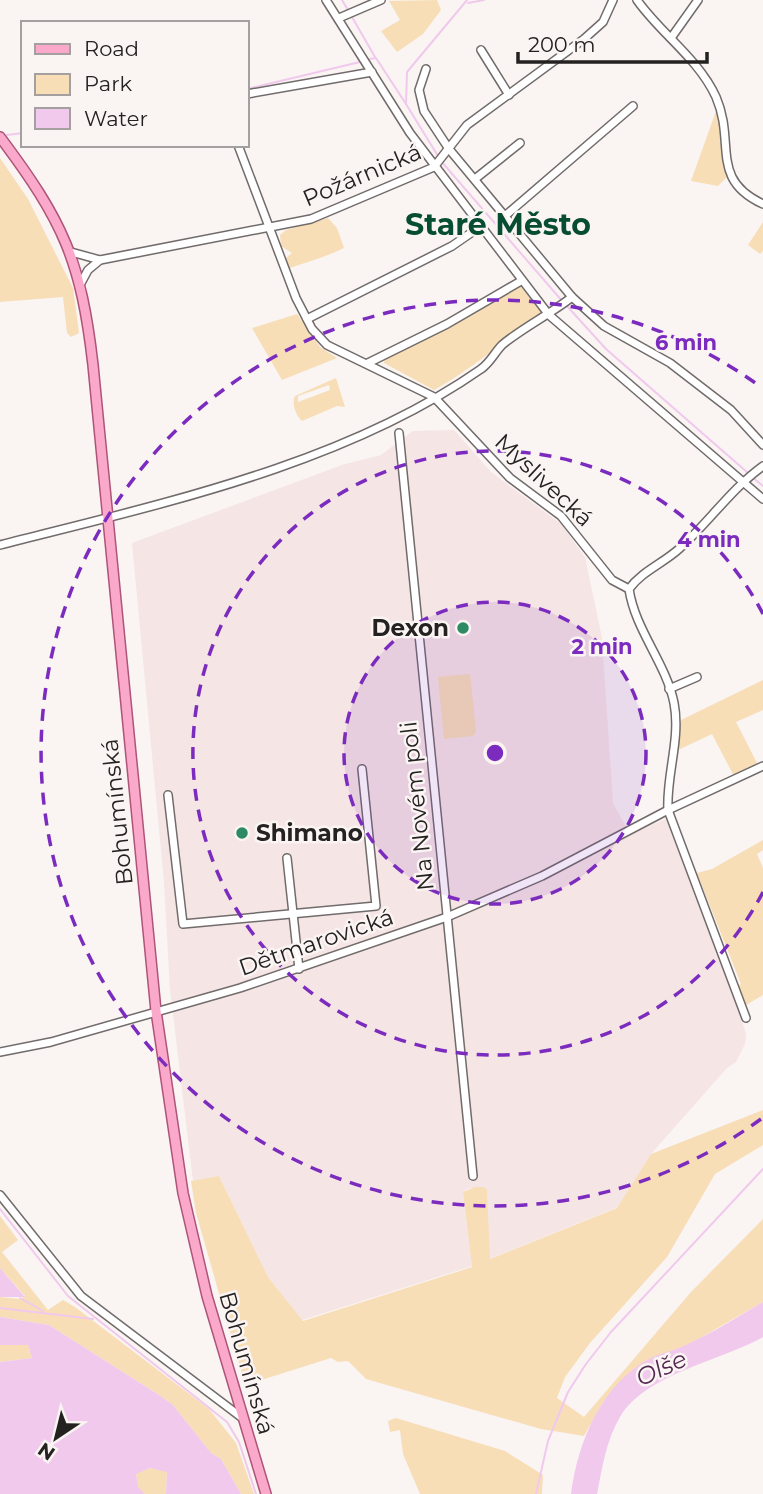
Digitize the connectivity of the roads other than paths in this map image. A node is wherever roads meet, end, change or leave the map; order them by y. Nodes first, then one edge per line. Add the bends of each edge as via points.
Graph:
1 (326, 0) edge
2 (381, 0) edge
3 (613, 0) edge
4 (637, 0) edge
5 (698, 0) edge
6 (339, 18) junction
7 (671, 38) junction
8 (481, 50) dead end
9 (369, 68) junction
10 (426, 69) dead end
11 (248, 94) edge
12 (509, 95) junction
13 (633, 106) dead end
14 (0, 137) edge
15 (520, 143) dead end
16 (239, 147) edge
17 (449, 149) junction
18 (439, 162) junction
19 (475, 179) junction
20 (763, 204) edge
21 (506, 215) junction
22 (481, 226) junction
23 (268, 229) junction
24 (71, 252) junction
25 (100, 260) junction
26 (521, 281) junction
27 (81, 283) junction
28 (567, 301) junction
29 (549, 315) junction
30 (307, 319) junction
31 (368, 362) junction
32 (434, 397) junction
33 (399, 433) dead end
34 (763, 445) edge
35 (763, 466) edge
36 (748, 478) junction
37 (763, 499) edge
38 (107, 518) junction
39 (0, 545) edge
40 (629, 589) junction
41 (697, 677) dead end
42 (669, 689) junction
43 (763, 766) edge
44 (362, 769) dead end
45 (168, 795) dead end
46 (668, 810) junction
47 (287, 858) dead end
48 (293, 914) junction
49 (447, 917) junction
50 (299, 969) junction
51 (156, 1012) junction
52 (746, 1018) dead end
53 (0, 1052) edge
54 (473, 1175) dead end
55 (0, 1195) edge
56 (241, 1418) junction
57 (266, 1494) edge

1 - 6 street
2 - 6 street
3 - 12 street, Požárnická via 603,22
4 - 7 street
5 - 7 street
6 - 9 street
7 - 20 street via 715,97 726,128 734,185
8 - 12 street
9 - 11 street
9 - 18 street
10 - 17 street via 419,90 424,111
12 - 17 street, Požárnická via 467,125
13 - 21 street
14 - 24 main road, Bohumínská via 41,193
15 - 19 street
16 - 23 street, Myslivecká
17 - 18 street, Požárnická
17 - 19 street
18 - 22 street
18 - 23 street, Požárnická via 312,219
19 - 21 street
21 - 28 street
22 - 26 street
22 - 30 street via 453,246
23 - 25 street, Požárnická
23 - 30 street, Myslivecká
24 - 25 street
24 - 27 main road, Bohumínská
25 - 27 street
26 - 29 street
26 - 31 street
27 - 38 main road, Bohumínská
28 - 29 street
28 - 34 street via 670,363 730,410
29 - 32 street via 503,344 484,368
29 - 36 street
30 - 31 street, Myslivecká via 327,345
31 - 32 street, Myslivecká
32 - 38 street via 297,462
32 - 40 street, Myslivecká via 510,478 561,516 612,580
33 - 49 street, Na Novém poli
35 - 36 street
36 - 37 street
36 - 40 street via 681,547 638,577
38 - 39 street
38 - 51 main road, Bohumínská
40 - 42 street via 635,615
41 - 42 street
42 - 46 street via 676,728
43 - 46 street
44 - 48 street via 376,906
45 - 48 street via 183,924
46 - 49 street, Dětmarovická via 542,876
46 - 52 street
47 - 48 street
48 - 50 street
49 - 50 street, Dětmarovická
49 - 54 street, Na Novém poli
50 - 51 street, Dětmarovická
51 - 53 street, Dětmarovická
51 - 56 main road, Bohumínská via 185,1203
55 - 56 street via 81,1296
56 - 57 main road, Bohumínská

